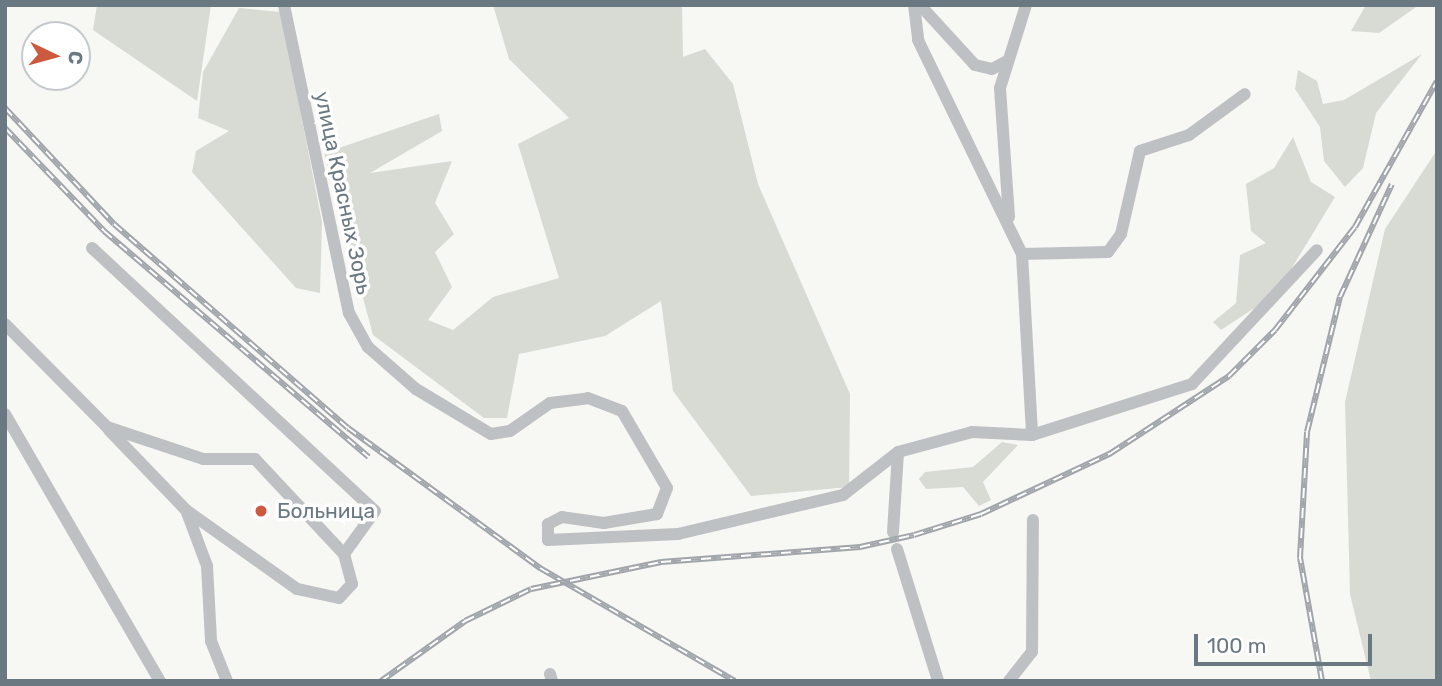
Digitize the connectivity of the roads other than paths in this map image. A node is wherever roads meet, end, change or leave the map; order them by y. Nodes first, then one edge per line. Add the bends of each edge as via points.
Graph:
1 (284, 5) edge
2 (914, 5) edge
3 (920, 5) edge
4 (1026, 5) edge
5 (1005, 62) junction
6 (1245, 94) dead end
7 (1010, 224) junction
8 (92, 248) dead end
9 (1317, 250) dead end
10 (1022, 254) junction
11 (5, 324) edge
12 (5, 414) edge
13 (107, 427) junction
14 (1032, 435) junction
15 (898, 452) junction
16 (187, 510) junction
17 (1033, 520) dead end
18 (893, 532) dead end
19 (897, 549) dead end
20 (344, 554) junction
21 (160, 681) edge
22 (227, 681) edge
23 (937, 681) edge
24 (1009, 681) edge

1 - 15 street, улица Красных Зорь via 346,301 368,346 416,389 491,434 510,431 550,403 588,398 622,411 667,488 657,514 604,523 562,517 548,524 548,540 678,534 843,495
2 - 7 street via 918,40
3 - 5 street via 975,65 992,69
4 - 5 street
5 - 7 street via 1000,88
6 - 10 street via 1189,135 1140,150 1121,234 1108,252
7 - 10 street
8 - 20 street via 374,511
9 - 14 street via 1192,384
10 - 14 street
11 - 13 street
12 - 21 street
13 - 16 street
13 - 20 street via 203,459 255,459
14 - 15 street via 972,432
15 - 18 street
16 - 20 street via 297,589 322,598 339,598 352,584
16 - 22 street via 207,566 211,641
17 - 24 street via 1032,652
19 - 23 street

